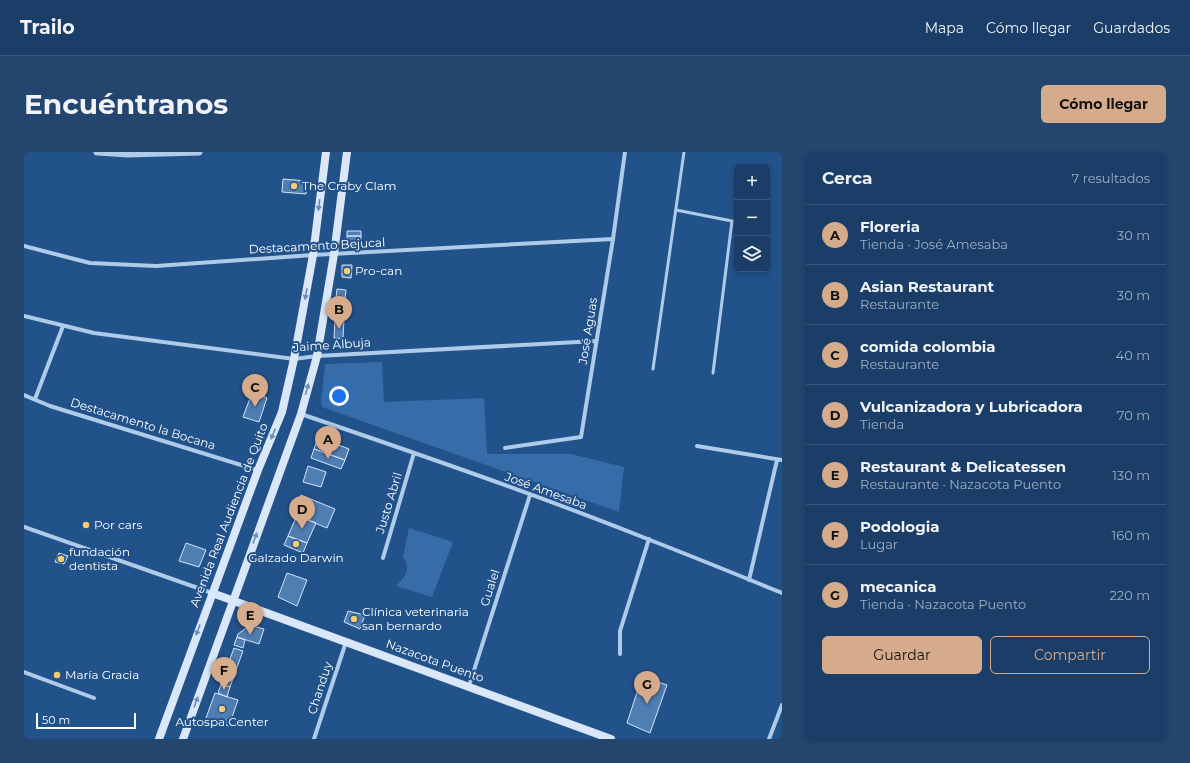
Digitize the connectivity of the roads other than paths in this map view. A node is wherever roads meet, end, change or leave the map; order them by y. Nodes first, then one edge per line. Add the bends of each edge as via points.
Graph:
1 (98, 152) edge
2 (180, 152) edge
3 (199, 152) edge
4 (326, 152) edge
5 (347, 152) edge
6 (625, 152) edge
7 (684, 152) edge
8 (129, 153) edge
9 (676, 210) junction
10 (612, 239) junction
11 (24, 246) edge
12 (334, 254) junction
13 (313, 255) junction
14 (24, 316) edge
15 (63, 326) junction
16 (596, 341) junction
17 (317, 356) junction
18 (294, 359) junction
19 (653, 369) dead end
20 (713, 373) dead end
21 (24, 395) edge
22 (35, 399) junction
23 (301, 414) junction
24 (697, 446) dead end
25 (504, 448) dead end
26 (414, 453) junction
27 (777, 460) junction
28 (782, 460) edge
29 (258, 470) junction
30 (530, 495) junction
31 (24, 527) edge
32 (649, 540) junction
33 (383, 558) dead end
34 (749, 580) junction
35 (212, 593) junction
36 (782, 593) edge
37 (233, 601) junction
38 (346, 642) junction
39 (620, 654) dead end
40 (24, 672) edge
41 (469, 686) junction
42 (94, 698) dead end
43 (782, 706) edge
44 (158, 739) edge
45 (183, 739) edge
46 (314, 739) edge
47 (611, 739) edge
48 (769, 739) edge

1 - 8 street
2 - 3 street
2 - 8 street
4 -> 13 main road, Avenida Real Audiencia de Quito
5 - 12 main road
6 - 10 street, José Aguas
7 - 9 lane
9 - 19 lane
9 - 20 lane via 732,220
10 - 12 street, Destacamento Bejucal
10 - 16 street, José Aguas
11 - 13 street, Destacamento Bejucal via 90,263 156,266
12 - 13 street, Destacamento Bejucal
12 - 17 main road
13 -> 18 main road, Avenida Real Audiencia de Quito
14 - 15 street, Jaime Albuja
15 - 18 street, Jaime Albuja via 94,333
15 - 22 street
16 - 17 street, Jaime Albuja
16 - 25 street, José Aguas via 581,437
17 - 18 street, Jaime Albuja
23 -> 17 main road
18 -> 29 main road, Avenida Real Audiencia de Quito via 282,412
21 - 22 street, Destacamento la Bocana
22 - 29 street, Destacamento la Bocana via 50,406
23 - 26 street, José Amesaba
37 -> 23 main road
24 - 27 street
26 - 30 street, José Amesaba
26 - 33 street, Justo Abril
27 - 28 street
27 - 34 street
29 - 35 main road, Avenida Real Audiencia de Quito
30 - 32 street, José Amesaba
30 - 41 street, Gualel
31 - 35 street, Nazacota Puento
32 - 34 street, José Amesaba
32 - 39 street via 620,631
34 - 36 street, José Amesaba
35 - 37 main road, Nazacota Puento
35 -> 44 main road, Avenida Real Audiencia de Quito
37 - 38 main road, Nazacota Puento
45 -> 37 main road
38 - 41 main road, Nazacota Puento
38 - 46 street, Chanduy
40 - 42 street
41 - 47 main road, Nazacota Puento
43 - 48 street

